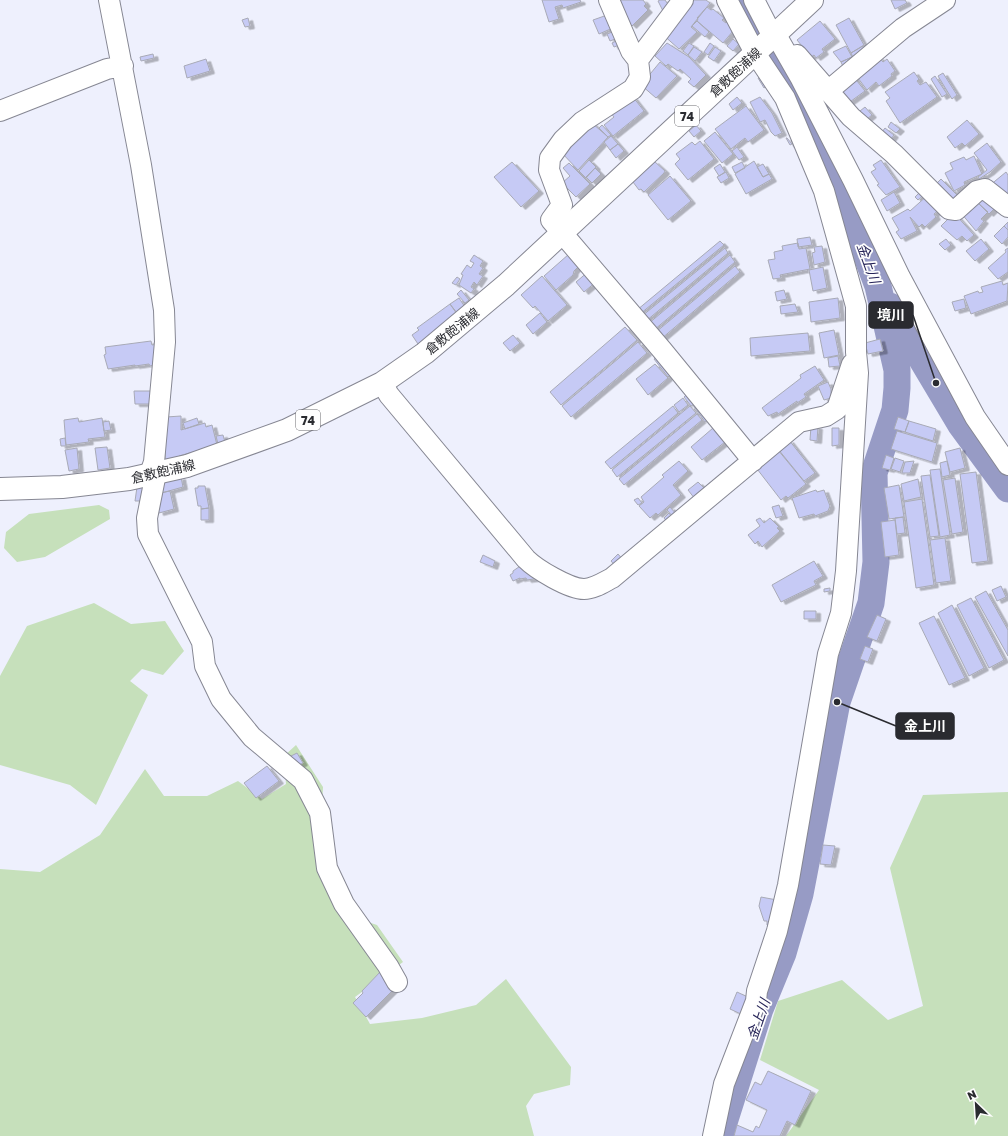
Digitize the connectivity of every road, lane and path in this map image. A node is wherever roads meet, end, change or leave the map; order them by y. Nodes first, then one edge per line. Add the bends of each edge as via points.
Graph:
1 (109, 0) edge
2 (609, 0) edge
3 (683, 0) edge
4 (715, 0) edge
5 (727, 0) edge
6 (754, 0) edge
7 (812, 0) edge
8 (945, 0) edge
9 (736, 18) junction
10 (777, 40) junction
11 (755, 53) junction
12 (638, 60) junction
13 (123, 66) junction
14 (828, 91) junction
15 (0, 111) edge
16 (1008, 207) edge
17 (562, 232) junction
18 (856, 352) junction
19 (382, 383) junction
20 (753, 460) junction
21 (1008, 465) edge
22 (153, 474) junction
23 (0, 489) edge
24 (397, 982) dead end
25 (713, 1136) edge

1 - 13 street
2 - 12 street via 631,51
3 - 12 street
4 - 9 street
5 - 9 street
6 - 10 street
7 - 10 main road, 倉敷飽浦線 / 74
8 - 14 street via 903,28
9 - 11 street
10 - 11 main road, 倉敷飽浦線 / 74
10 - 14 street via 789,46
10 - 21 street via 972,410
11 - 17 main road, 倉敷飽浦線 / 74
11 - 18 street via 785,98 824,191 856,306
12 - 17 street via 640,77 633,89 582,122 563,140 550,158 549,170 562,205 551,220
13 - 15 street via 107,69
13 - 22 street via 164,310 163,365
14 - 16 street via 851,117 894,154 949,208 956,210 976,190 986,188
17 - 19 main road, 倉敷飽浦線 / 74 via 470,316
17 - 20 street
18 - 20 street via 837,409 826,416 799,422
18 - 25 street via 858,381 841,613 828,654 788,885 777,931 756,1001 724,1084
19 - 20 street via 389,395 534,567 548,576 583,589 593,588 612,578
19 - 22 main road, 倉敷飽浦線 / 74 via 287,430 187,466
22 - 23 main road, 倉敷飽浦線 / 74 via 62,487
22 - 24 street via 147,518 148,534 202,642 205,666 221,698 252,737 303,780 320,813 327,868 344,904

